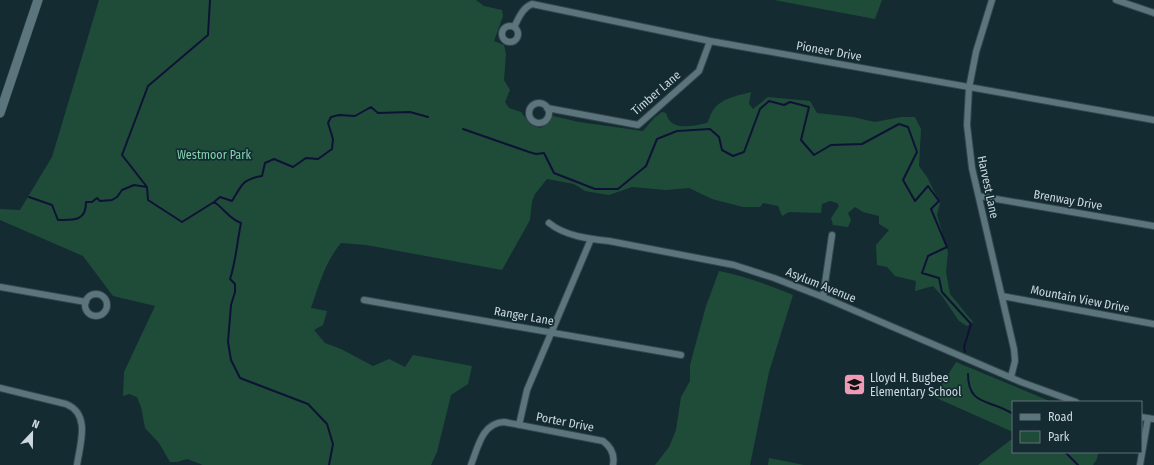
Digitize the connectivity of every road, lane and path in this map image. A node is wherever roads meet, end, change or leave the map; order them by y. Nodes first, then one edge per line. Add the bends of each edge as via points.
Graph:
1 (38, 0) edge
2 (992, 0) edge
3 (1116, 0) edge
4 (1154, 13) edge
5 (514, 27) dead end
6 (710, 41) junction
7 (969, 88) junction
8 (547, 108) dead end
9 (0, 113) edge
10 (1154, 120) edge
11 (979, 196) junction
12 (549, 223) dead end
13 (1154, 226) edge
14 (832, 235) dead end
15 (591, 239) junction
16 (0, 287) edge
17 (1002, 296) junction
18 (823, 297) junction
19 (364, 300) dead end
20 (86, 302) dead end
21 (1154, 324) edge
22 (553, 332) junction
23 (681, 354) dead end
24 (1011, 377) junction
25 (0, 388) edge
26 (1073, 401) edge
27 (1151, 418) edge
28 (519, 425) junction
29 (77, 465) edge
30 (471, 465) edge
31 (612, 465) edge
32 (1140, 465) edge

1 - 9 main road
2 - 7 street, Harvest Lane via 976,52
3 - 4 street
5 - 6 street, Pioneer Drive via 526,6 532,4
6 - 7 street, Pioneer Drive
6 - 8 street, Timber Lane via 698,71 638,125
7 - 10 street, Pioneer Drive
7 - 11 street, Harvest Lane via 967,131
11 - 13 street, Brenway Drive
11 - 17 street, Harvest Lane
12 - 15 street, Asylum Avenue via 563,232
14 - 18 street
15 - 18 street, Asylum Avenue via 734,265
15 - 22 street
16 - 20 street
17 - 21 street, Mountain View Drive
17 - 24 street, Harvest Lane via 1015,357
18 - 24 street, Asylum Avenue
19 - 22 street, Ranger Lane
22 - 23 street, Ranger Lane
22 - 28 street via 527,390
24 - 26 street, Asylum Avenue
25 - 29 street via 74,408 82,424
27 - 32 street
28 - 30 street, Porter Drive via 501,422 489,427 480,440
28 - 31 street, Porter Drive via 603,441 612,452

